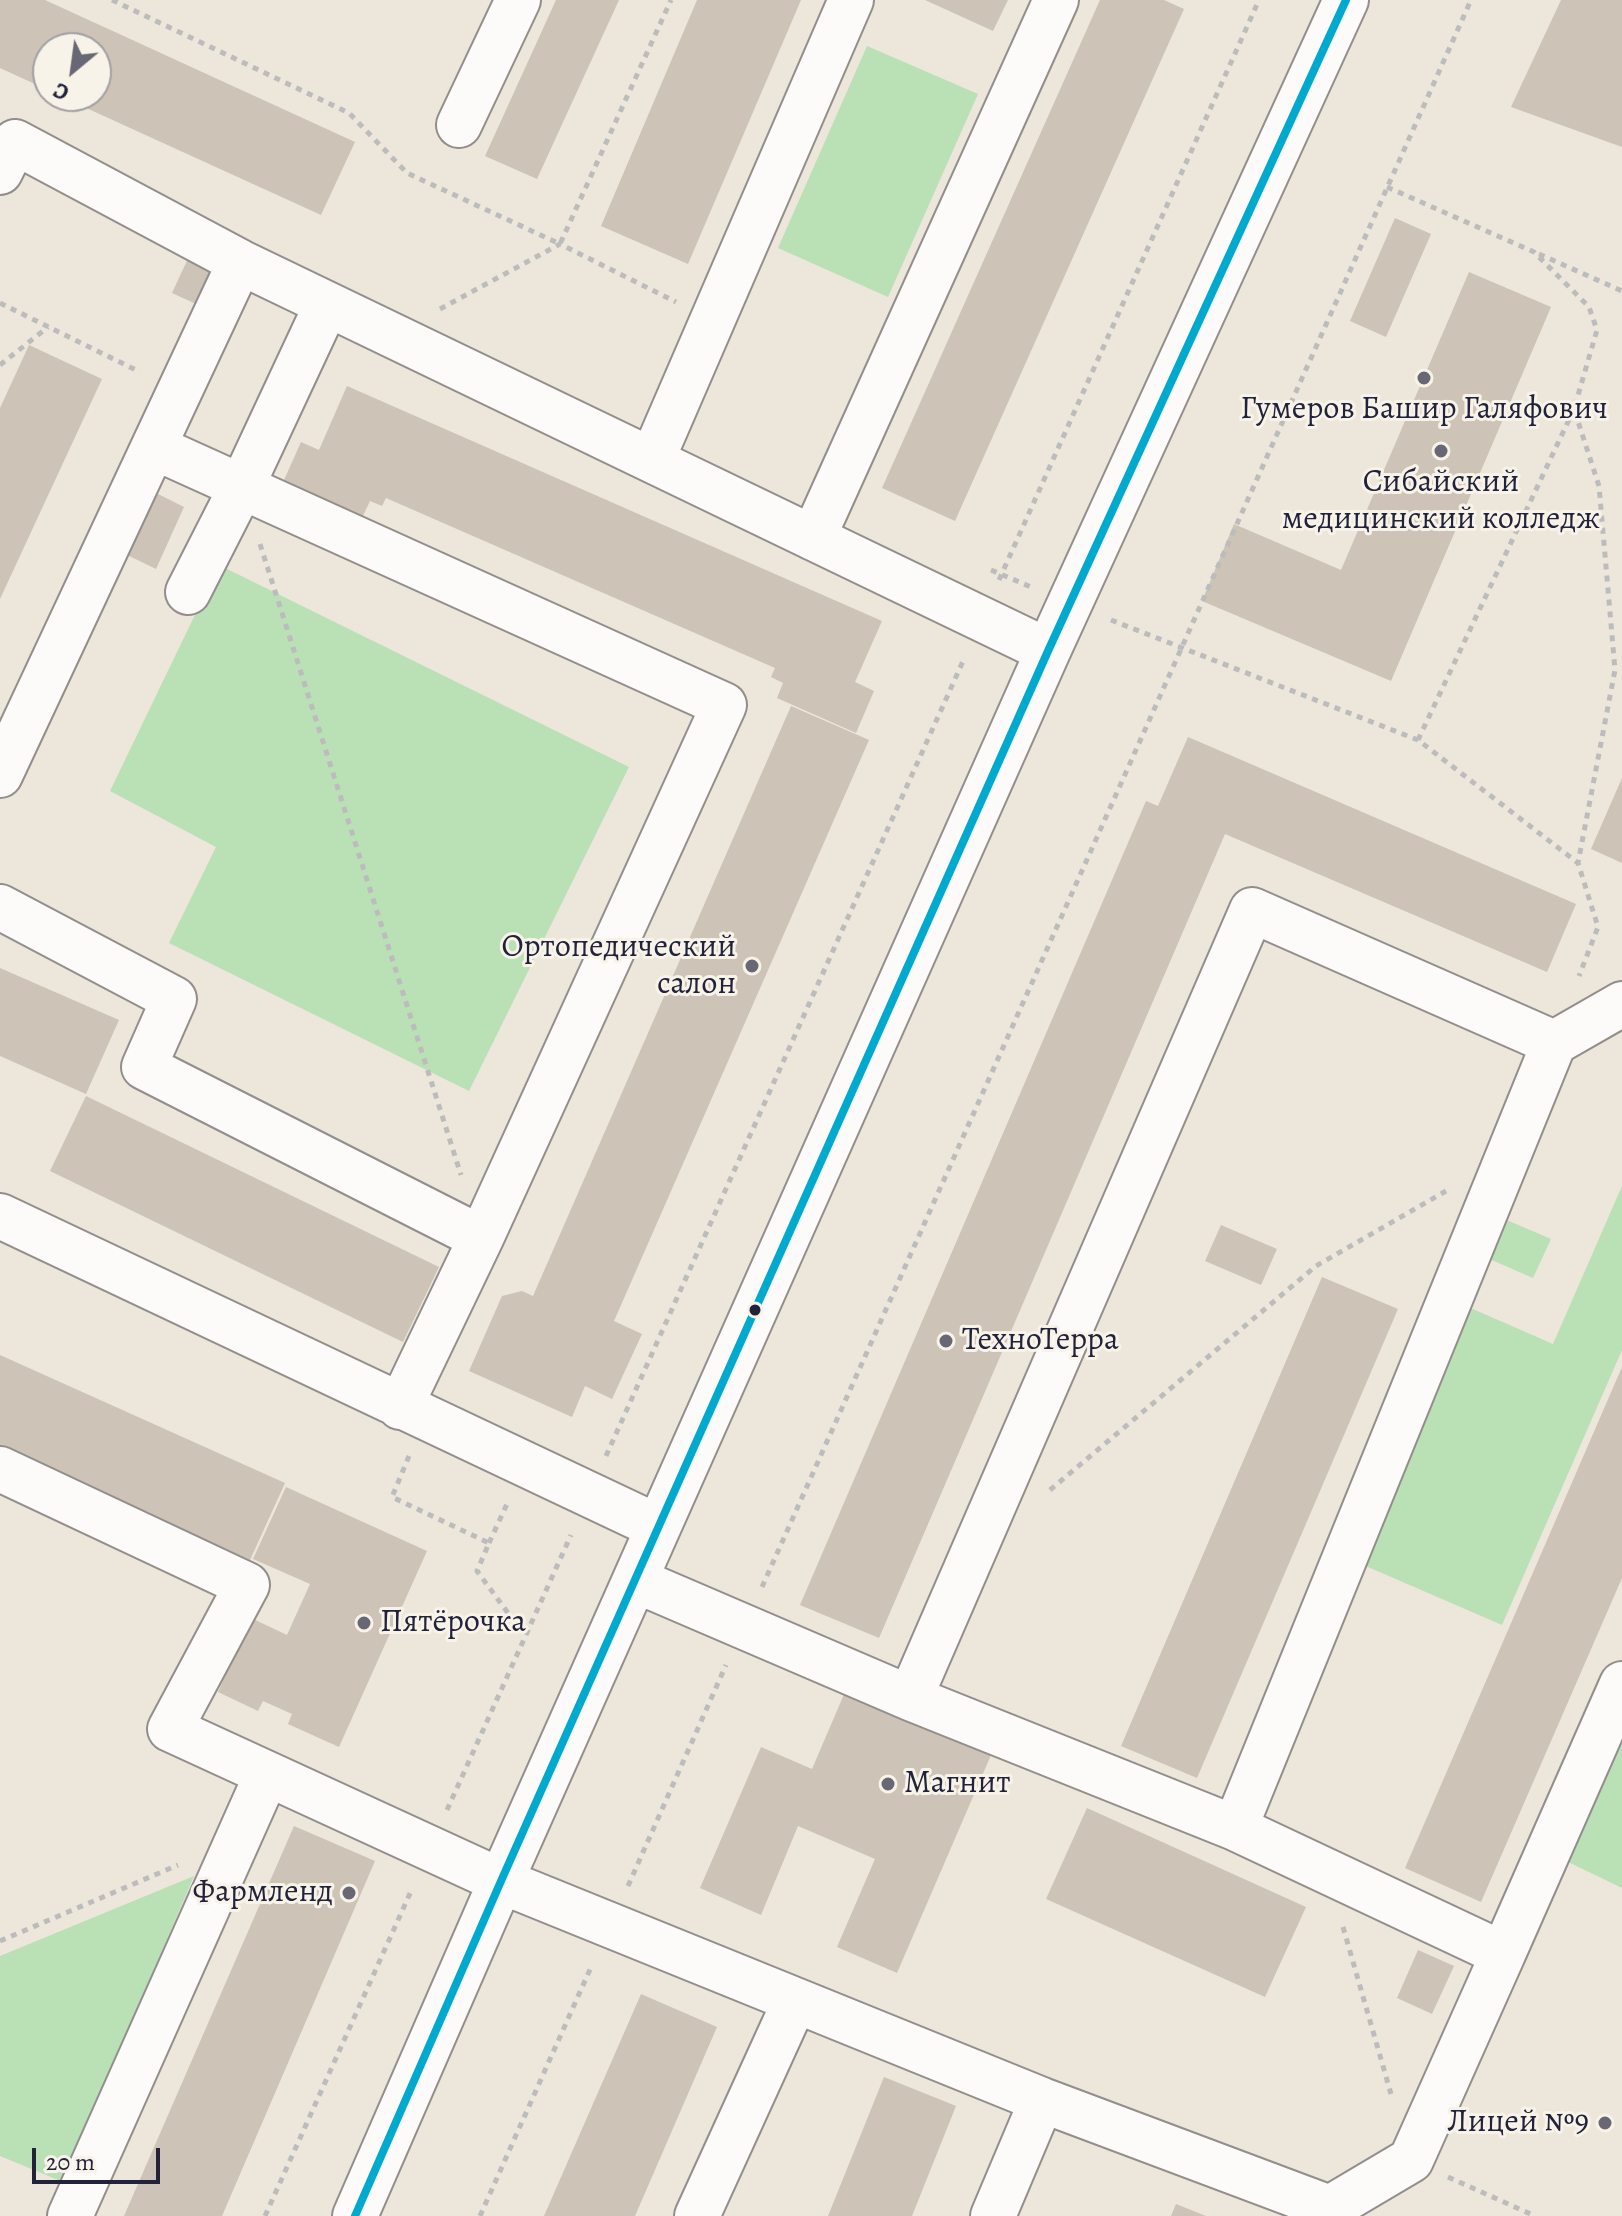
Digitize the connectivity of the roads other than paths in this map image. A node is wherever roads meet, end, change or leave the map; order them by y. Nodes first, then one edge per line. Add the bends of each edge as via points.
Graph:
1 (851, 0) edge
2 (1056, 0) edge
3 (1346, 0) edge
4 (505, 4) edge
5 (459, 125) dead end
6 (0, 172) edge
7 (240, 262) junction
8 (327, 304) junction
9 (156, 448) junction
10 (652, 460) junction
11 (242, 486) junction
12 (813, 538) junction
13 (188, 592) dead end
14 (1048, 651) junction
15 (0, 775) edge
16 (0, 907) edge
17 (1622, 1004) edge
18 (1554, 1043) junction
19 (0, 1216) edge
20 (481, 1238) junction
21 (412, 1412) junction
22 (0, 1469) edge
23 (658, 1527) junction
24 (635, 1580) junction
25 (1622, 1684) edge
26 (910, 1698) junction
27 (267, 1774) junction
28 (1235, 1828) junction
29 (501, 1881) junction
30 (1503, 1954) junction
31 (795, 2001) junction
32 (1042, 2100) junction
33 (1329, 2212) edge
34 (70, 2216) edge
35 (355, 2216) edge
36 (697, 2216) edge
37 (993, 2216) edge

1 - 10 street
2 - 12 street
3 - 14 street
4 - 5 street
6 - 7 street via 15,142
7 - 8 street
7 - 9 street
8 - 10 street
8 - 11 street
9 - 11 street
9 - 15 street
10 - 12 street
11 - 13 street
11 - 20 street via 724,705
12 - 14 street
14 - 23 street
16 - 20 street via 174,999 144,1067
17 - 18 street
18 - 26 street via 1252,910
18 - 28 street
19 - 21 street
20 - 21 street
21 - 23 street
22 - 27 street via 247,1585 170,1729
23 - 24 street
24 - 26 street
24 - 29 street
25 - 30 street
26 - 28 street
27 - 29 street
27 - 34 street
28 - 30 street
29 - 31 street
29 - 35 street
30 - 33 street via 1411,2160
31 - 32 street
31 - 36 street
32 - 33 street
32 - 37 street

